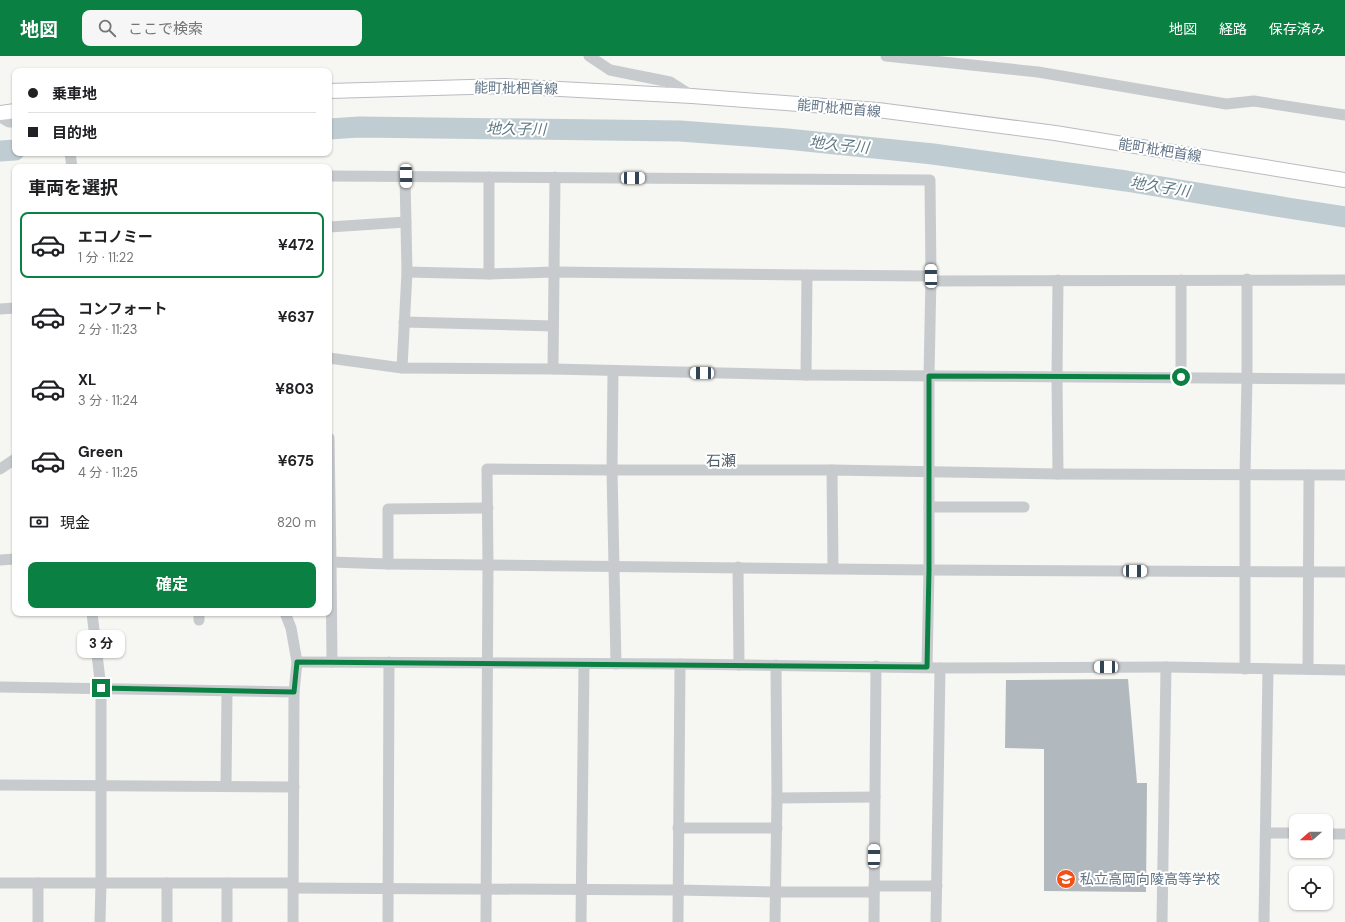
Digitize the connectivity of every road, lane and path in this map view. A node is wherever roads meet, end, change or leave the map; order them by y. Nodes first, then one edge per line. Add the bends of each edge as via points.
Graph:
1 (589, 56) edge
2 (886, 56) edge
3 (332, 91) edge
4 (692, 96) junction
5 (12, 113) edge
6 (0, 115) edge
7 (1345, 115) edge
8 (12, 122) edge
9 (332, 176) edge
10 (406, 176) junction
11 (489, 177) junction
12 (555, 177) junction
13 (1345, 180) edge
14 (406, 222) junction
15 (332, 227) edge
16 (407, 272) junction
17 (554, 272) junction
18 (489, 274) junction
19 (807, 275) junction
20 (931, 278) junction
21 (1058, 280) junction
22 (1181, 280) junction
23 (1247, 280) junction
24 (1345, 280) edge
25 (12, 308) edge
26 (0, 309) edge
27 (404, 322) junction
28 (553, 326) junction
29 (332, 358) edge
30 (402, 368) junction
31 (553, 369) junction
32 (613, 371) junction
33 (806, 375) junction
34 (929, 376) junction
35 (1057, 376) junction
36 (1181, 377) junction
37 (1247, 378) junction
38 (1345, 379) edge
39 (12, 461) edge
40 (0, 469) edge
41 (612, 470) junction
42 (832, 470) junction
43 (928, 472) junction
44 (1058, 474) junction
45 (1245, 474) junction
46 (1309, 475) junction
47 (1345, 475) edge
48 (929, 507) junction
49 (1024, 507) dead end
50 (488, 508) junction
51 (12, 559) edge
52 (0, 560) edge
53 (332, 562) edge
54 (388, 564) junction
55 (488, 565) junction
56 (614, 566) junction
57 (738, 567) junction
58 (833, 568) junction
59 (929, 570) junction
60 (1246, 571) junction
61 (1309, 572) junction
62 (1345, 572) edge
63 (92, 616) edge
64 (286, 616) edge
65 (332, 616) edge
66 (297, 662) junction
67 (332, 662) junction
68 (389, 662) junction
69 (488, 663) junction
70 (584, 664) junction
71 (616, 664) junction
72 (680, 664) junction
73 (739, 665) junction
74 (776, 665) junction
75 (876, 666) junction
76 (927, 667) junction
77 (1166, 667) junction
78 (940, 668) junction
79 (1245, 668) junction
80 (1268, 669) junction
81 (1308, 669) junction
82 (1345, 670) edge
83 (0, 687) edge
84 (101, 688) junction
85 (227, 691) junction
86 (294, 692) junction
87 (0, 785) edge
88 (101, 785) junction
89 (226, 786) junction
90 (294, 787) junction
91 (875, 797) junction
92 (777, 798) junction
93 (678, 828) junction
94 (776, 828) junction
95 (1266, 833) junction
96 (1289, 833) edge
97 (1333, 834) edge
98 (1345, 834) edge
99 (0, 883) edge
100 (38, 883) junction
101 (101, 883) junction
102 (167, 883) junction
103 (227, 883) junction
104 (293, 885) junction
105 (936, 886) junction
106 (388, 888) junction
107 (486, 889) junction
108 (874, 889) junction
109 (582, 890) junction
110 (677, 890) junction
111 (776, 892) junction
112 (38, 922) edge
113 (100, 922) edge
114 (167, 922) edge
115 (227, 922) edge
116 (293, 922) edge
117 (388, 922) edge
118 (486, 922) edge
119 (581, 922) edge
120 (678, 922) edge
121 (775, 922) edge
122 (874, 922) edge
123 (936, 922) edge
124 (1162, 922) edge
125 (1264, 922) edge

1 - 4 street via 610,70 670,82
2 - 7 street via 1038,72 1226,104 1254,101
3 - 4 main road, 能町枇杷首線 via 505,86
4 - 13 main road, 能町枇杷首線 via 878,110 1055,133
5 - 6 main road
6 - 8 street
9 - 10 street
10 - 11 street
10 - 14 street
11 - 12 street
11 - 18 street
12 - 17 street
12 - 20 street via 930,180
14 - 15 street
14 - 16 street
16 - 18 street
16 - 27 street
17 - 18 street
17 - 19 street
17 - 28 street
19 - 20 street
19 - 33 street
20 - 21 street
20 - 34 street
21 - 22 street
21 - 35 street
22 - 23 street
22 - 36 street
23 - 24 street
23 - 37 street
25 - 26 street
27 - 28 street
27 - 30 street
28 - 31 street
29 - 30 street
30 - 31 street
31 - 32 street
32 - 33 street
32 - 41 street
33 - 34 street
34 - 35 street
34 - 43 street
35 - 36 street
35 - 44 street
36 - 37 street
37 - 38 street
37 - 45 street
39 - 40 street
41 - 42 street
41 - 50 street via 487,469
41 - 56 street
42 - 43 street
42 - 58 street
43 - 44 street
43 - 48 street
44 - 45 street
45 - 46 street
45 - 60 street
46 - 47 street
46 - 61 street
48 - 49 street
48 - 59 street
50 - 54 street via 388,509
50 - 55 street
51 - 52 street
53 - 54 street
54 - 55 street
55 - 56 street
55 - 69 street
56 - 57 street
56 - 71 street
57 - 58 street
57 - 73 street
58 - 59 street
59 - 60 street
59 - 76 street
60 - 61 street
60 - 79 street
61 - 62 street
61 - 81 street
63 - 84 street
64 - 66 street
65 - 67 street
66 - 67 street
66 - 86 street
67 - 68 street
68 - 69 street
68 - 106 street
69 - 70 street
69 - 107 street
70 - 71 street
70 - 109 street
71 - 72 street
72 - 73 street
72 - 93 street
73 - 74 street
74 - 75 street
74 - 92 street
75 - 76 street
75 - 91 street
76 - 78 street
77 - 78 street
77 - 79 street
77 - 124 street
78 - 105 street
79 - 80 street
80 - 81 street
80 - 95 street
81 - 82 street
83 - 84 street
84 - 85 street
84 - 88 street
85 - 86 street
85 - 89 street
86 - 90 street
87 - 88 street
88 - 89 street
88 - 101 street
89 - 90 street
90 - 104 street
91 - 92 street
91 - 108 street
92 - 94 street
93 - 94 street
93 - 110 street
94 - 111 street
95 - 96 street
95 - 125 street
97 - 98 street
99 - 100 street
100 - 101 street
100 - 112 street
101 - 102 street
101 - 113 street
102 - 103 street
102 - 114 street
103 - 104 street
103 - 115 street
104 - 106 street
104 - 116 street
105 - 108 street
105 - 123 street
106 - 107 street
106 - 117 street
107 - 109 street
107 - 118 street
108 - 111 street
108 - 122 street
109 - 110 street
109 - 119 street
110 - 111 street
110 - 120 street
111 - 121 street

